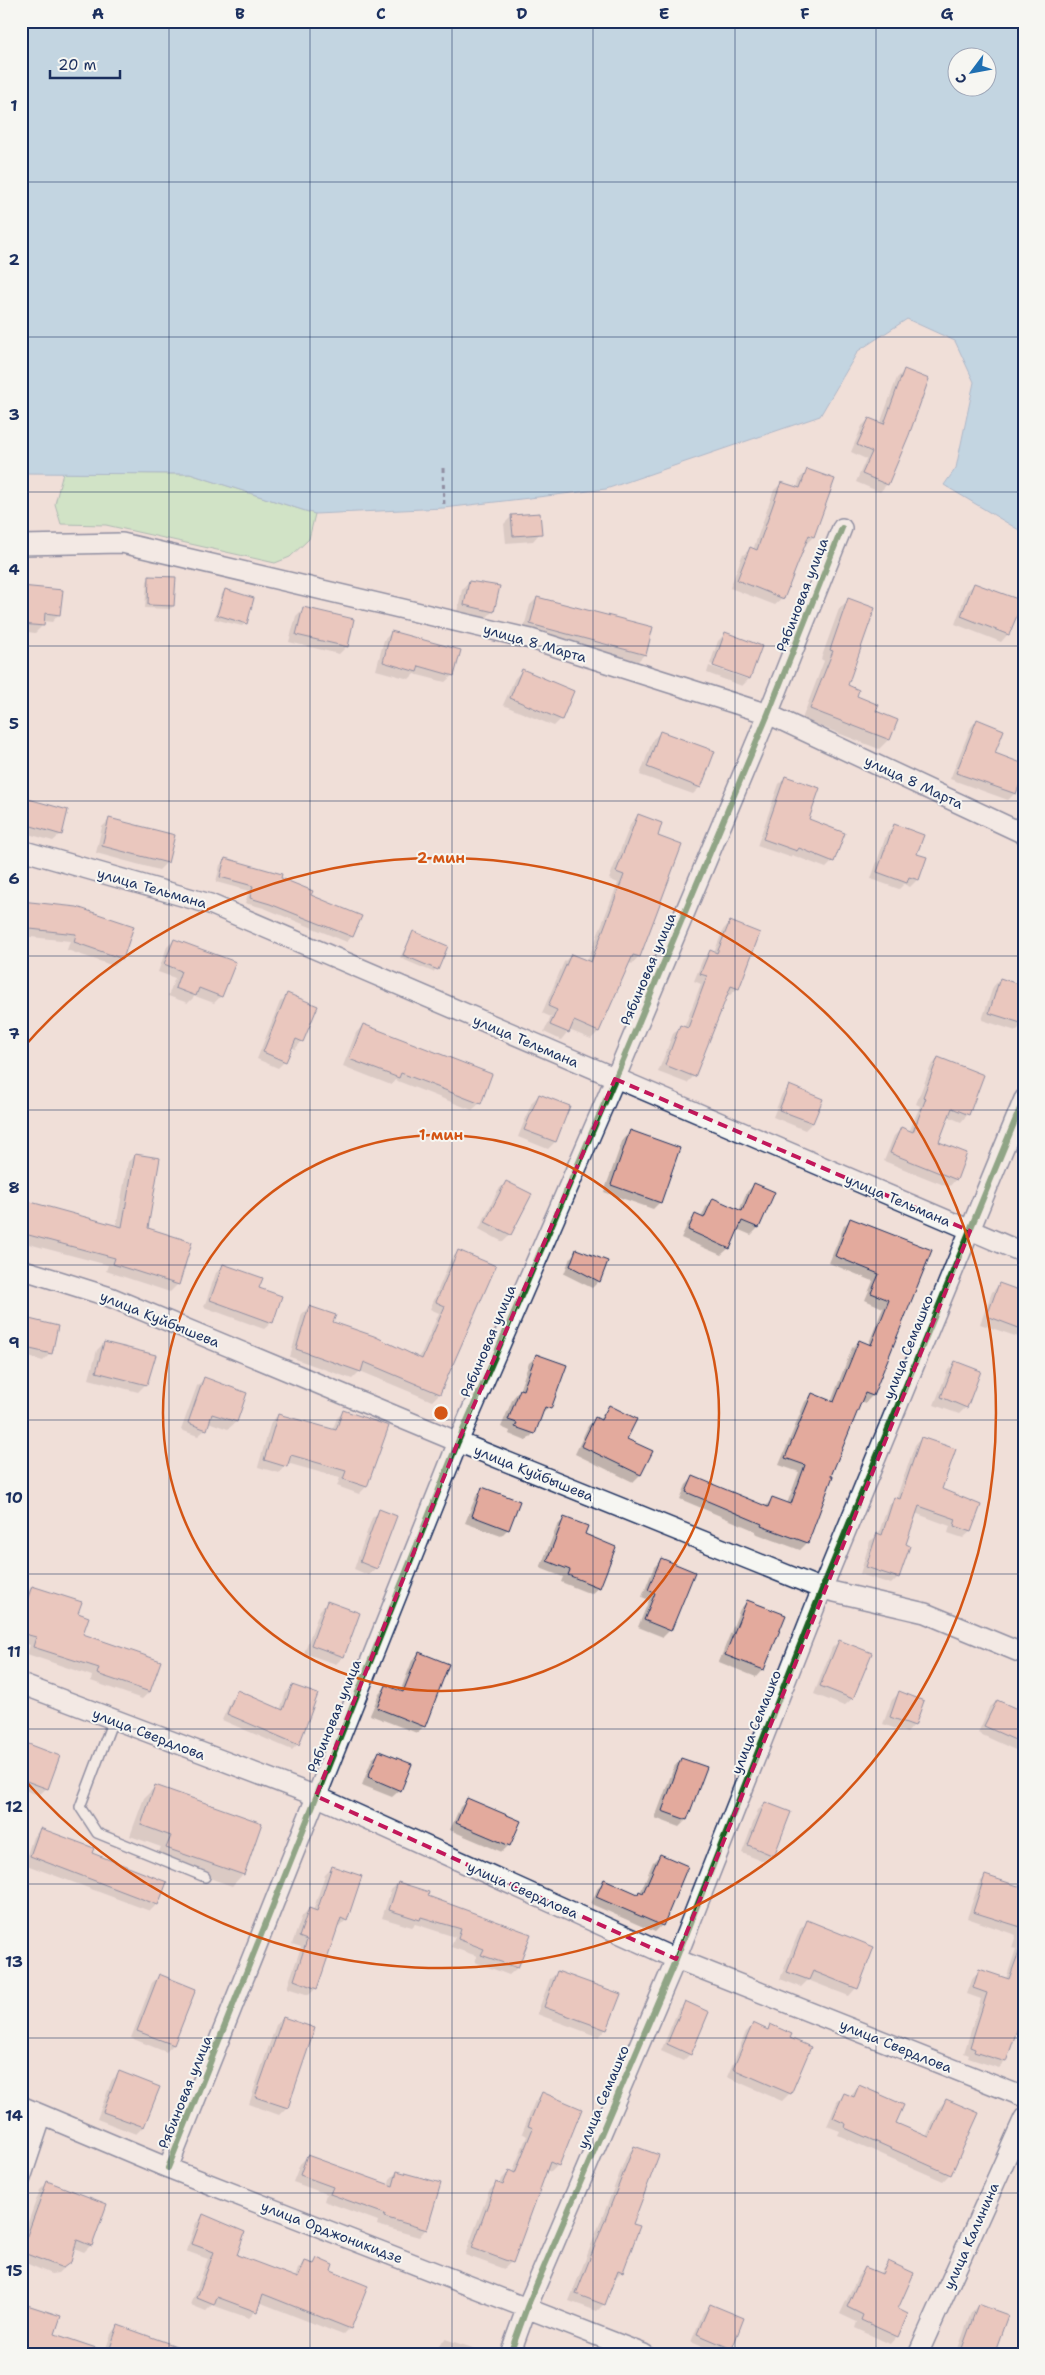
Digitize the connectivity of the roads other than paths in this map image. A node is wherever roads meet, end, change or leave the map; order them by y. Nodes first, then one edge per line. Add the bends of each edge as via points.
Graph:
1 (842, 528) dead end
2 (21, 545) edge
3 (768, 714) junction
4 (1024, 834) edge
5 (21, 850) edge
6 (615, 1079) junction
7 (1024, 1100) edge
8 (970, 1231) junction
9 (1024, 1253) edge
10 (21, 1268) edge
11 (458, 1442) junction
12 (822, 1589) junction
13 (1024, 1654) edge
14 (21, 1684) edge
15 (113, 1720) junction
16 (316, 1796) junction
17 (205, 1877) dead end
18 (676, 1958) junction
19 (1024, 2097) edge
20 (21, 2106) edge
21 (42, 2115) junction
22 (1024, 2118) edge
23 (168, 2168) junction
24 (21, 2178) edge
25 (527, 2307) junction
26 (510, 2354) edge
27 (644, 2354) edge
28 (918, 2354) edge

1 - 3 street, Рябиновая улица
2 - 3 street, улица 8 Марта via 122,543 531,639
3 - 4 street, улица 8 Марта
3 - 6 street, Рябиновая улица
5 - 6 street, улица Тельмана via 210,904
6 - 8 street, улица Тельмана
6 - 11 street, Рябиновая улица
7 - 8 street, улица Семашко
8 - 9 street, улица Тельмана
8 - 12 street, улица Семашко
10 - 11 street, улица Куйбышева via 110,1297
11 - 12 street, улица Куйбышева
11 - 16 street, Рябиновая улица
12 - 13 street, улица Куйбышева via 925,1612
12 - 18 street, улица Семашко
14 - 15 street, улица Свердлова
15 - 16 street, улица Свердлова
15 - 17 lane via 80,1807 97,1834
16 - 18 street, улица Свердлова
16 - 23 street, Рябиновая улица
18 - 19 street, улица Свердлова
18 - 25 street, улица Семашко
20 - 21 street, улица Орджоникидзе
21 - 23 street, улица Орджоникидзе
21 - 24 street
22 - 28 street, улица Калинина
23 - 25 street, улица Орджоникидзе
25 - 26 street, улица Семашко
25 - 27 street, улица Орджоникидзе

